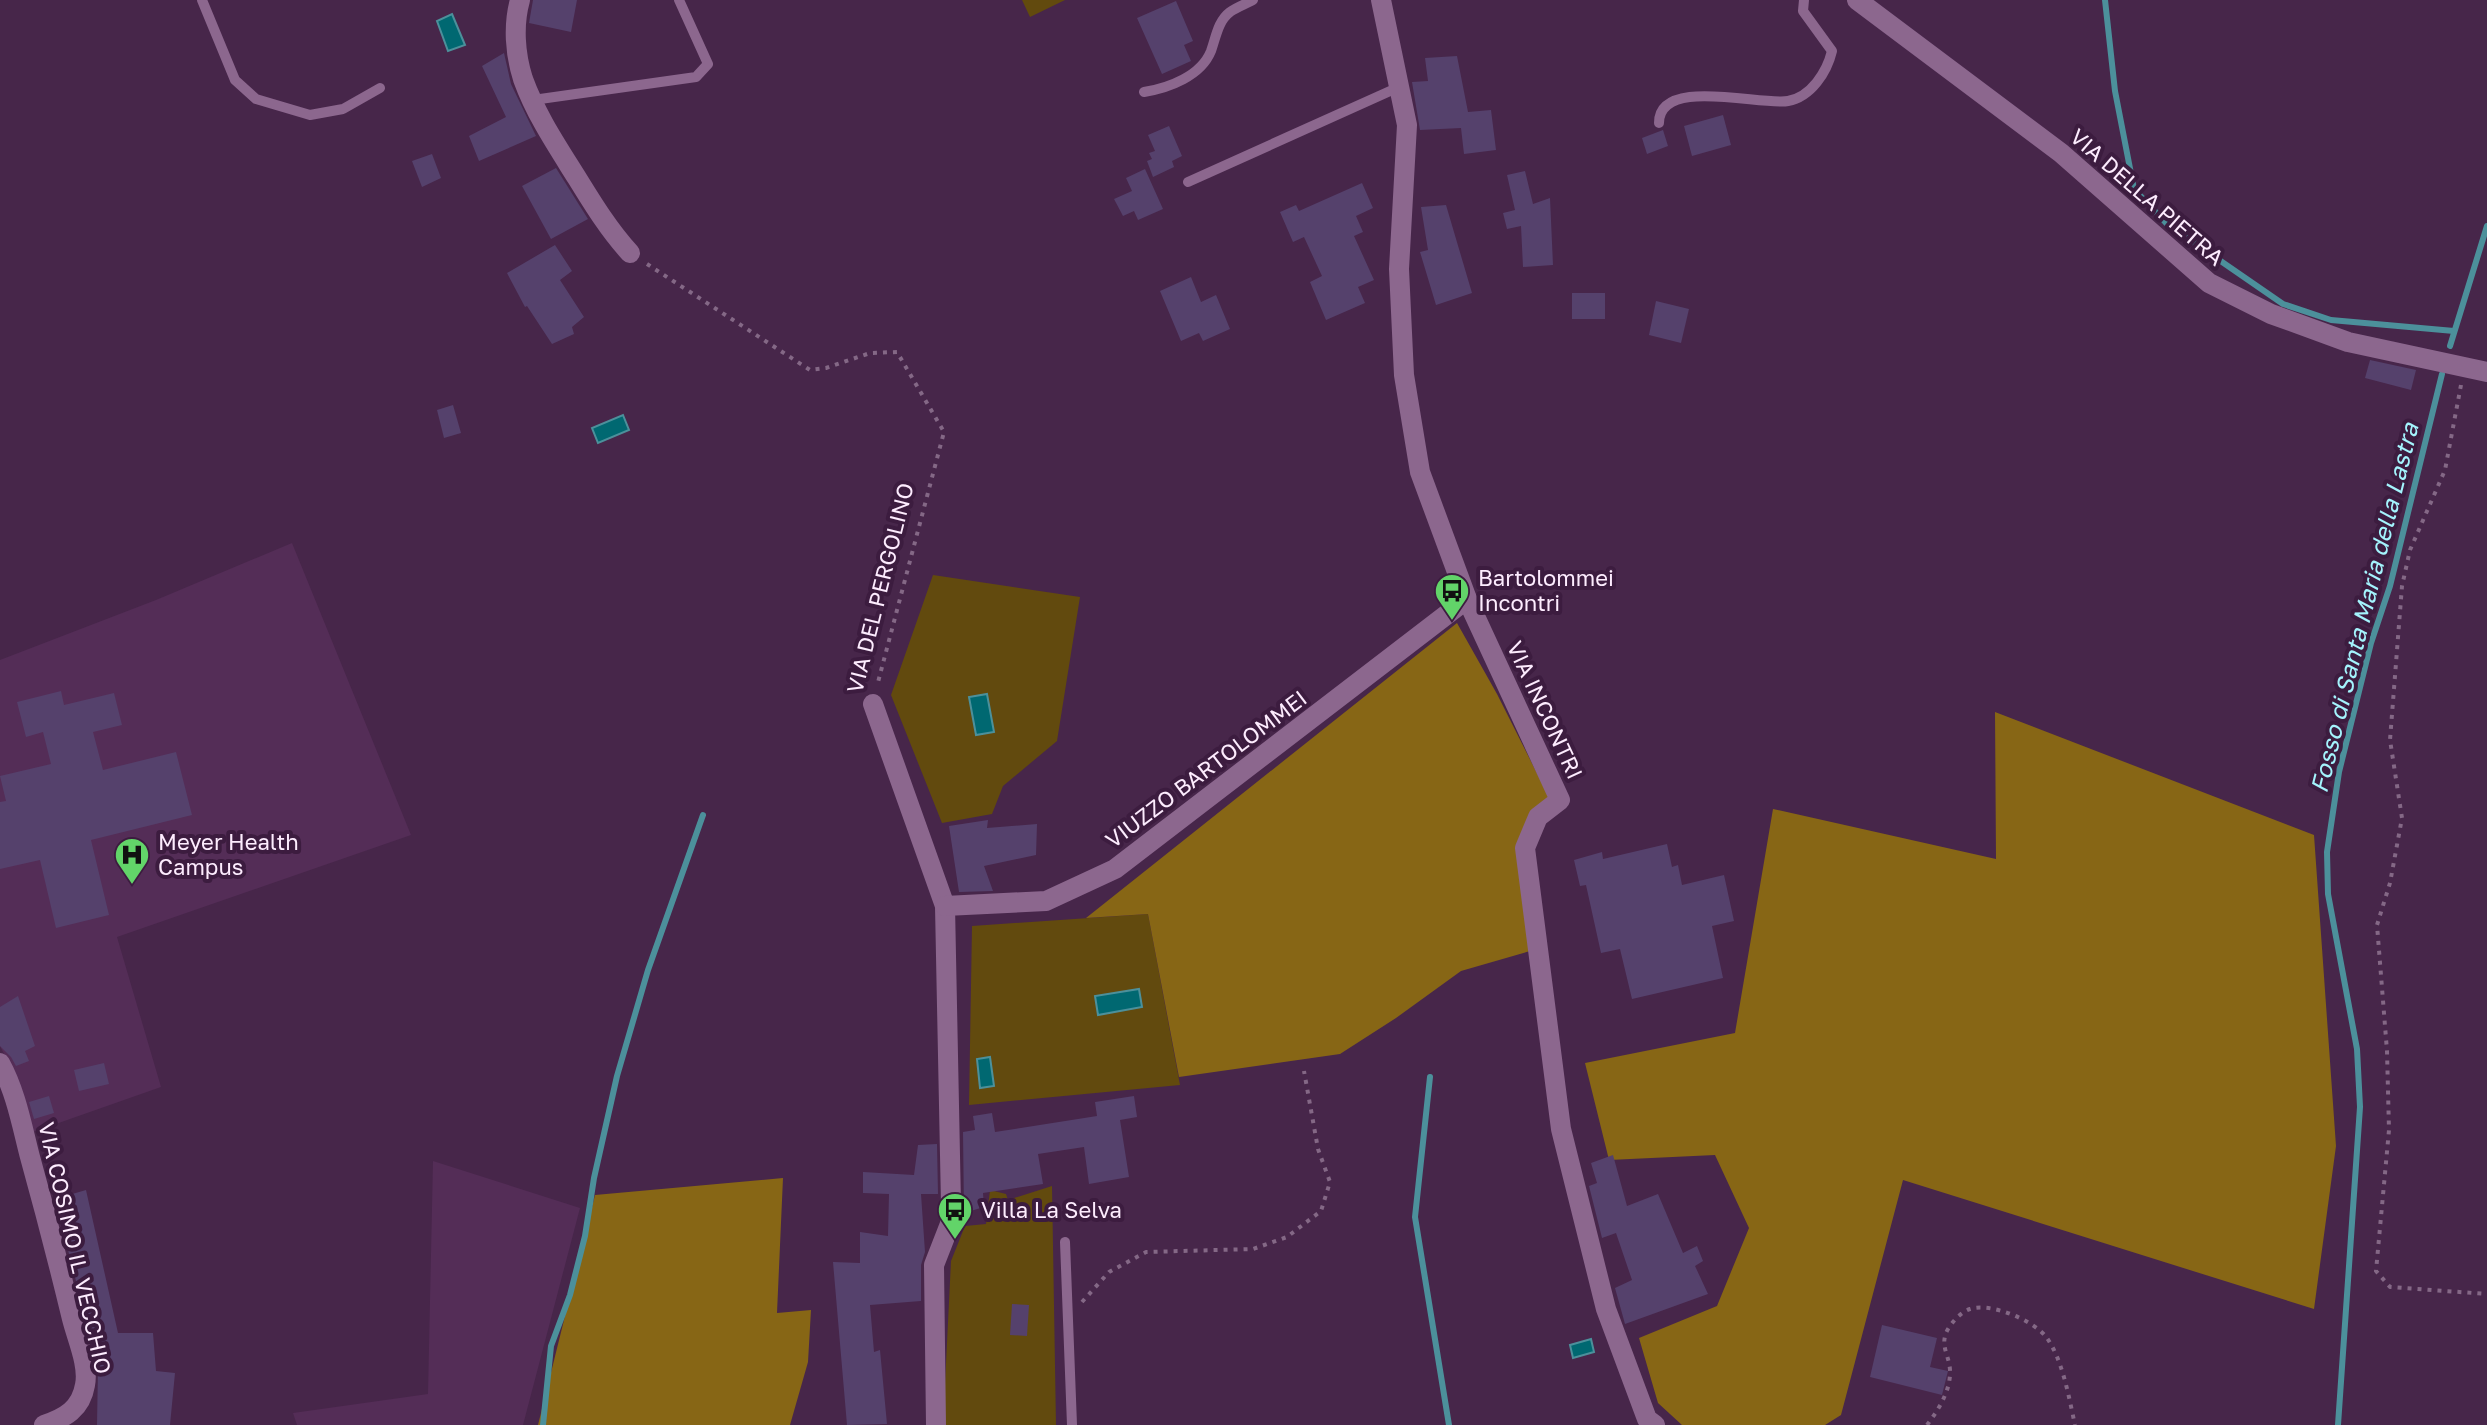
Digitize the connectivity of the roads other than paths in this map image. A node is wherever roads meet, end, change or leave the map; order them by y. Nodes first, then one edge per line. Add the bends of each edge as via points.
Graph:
1 (202, 0) edge
2 (520, 0) edge
3 (679, 0) edge
4 (1253, 0) edge
5 (1381, 0) edge
6 (1804, 0) edge
7 (1857, 0) edge
8 (1399, 87) junction
9 (380, 88) dead end
10 (1144, 92) dead end
11 (533, 100) junction
12 (1659, 123) dead end
13 (1188, 182) dead end
14 (630, 253) road end
15 (2487, 372) edge
16 (1467, 599) junction
17 (873, 704) road end
18 (945, 906) junction
19 (0, 1063) edge
20 (1065, 1242) dead end
21 (44, 1425) edge
22 (936, 1425) edge
23 (1072, 1425) edge
24 (1655, 1425) edge

1 - 9 lane via 235,80 256,99 310,115 343,109
2 - 11 street via 516,44
3 - 11 lane via 708,64 696,77
4 - 10 lane via 1229,13 1203,66 1165,89
5 - 8 street, VIA INCONTRI
6 - 12 lane via 1803,11 1832,51 1828,65 1802,96 1787,101 1717,96 1672,101 1664,106
7 - 15 street, VIA DELLA PIETRA via 2061,153 2209,283 2271,314 2348,342
8 - 13 lane
8 - 16 street, VIA INCONTRI via 1407,125 1399,269 1404,375 1420,472
11 - 14 street via 611,233
16 - 18 street, VIUZZO BARTOLOMMEI via 1115,869 1046,901
16 - 24 street, VIA INCONTRI via 1560,800 1538,817 1525,848 1561,1129 1606,1309 1647,1419
17 - 18 street, VIA DEL PERGOLINO
18 - 22 street, VIA DEL PERGOLINO via 951,1205 950,1224 934,1265
19 - 21 street, VIA COSIMO IL VECCHIO via 19,1114 85,1372 82,1398 75,1408
20 - 23 lane

